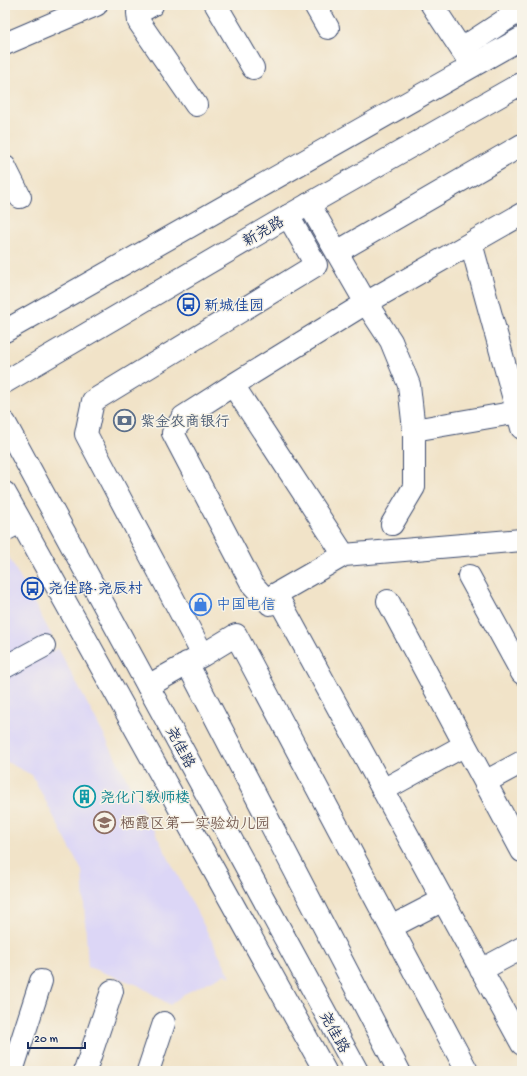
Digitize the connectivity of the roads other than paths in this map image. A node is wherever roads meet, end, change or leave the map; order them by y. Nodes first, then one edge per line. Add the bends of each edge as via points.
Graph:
1 (96, 5) edge
2 (152, 5) edge
3 (216, 5) edge
4 (315, 5) edge
5 (432, 5) edge
6 (522, 8) edge
7 (328, 28) dead end
8 (7, 38) edge
9 (522, 38) edge
10 (466, 58) junction
11 (253, 68) dead end
12 (522, 83) edge
13 (196, 105) dead end
14 (522, 145) edge
15 (5, 167) edge
16 (20, 196) dead end
17 (309, 204) junction
18 (522, 214) edge
19 (288, 216) junction
20 (471, 243) junction
21 (337, 252) junction
22 (366, 302) junction
23 (5, 331) edge
24 (5, 382) edge
25 (516, 384) edge
26 (233, 385) junction
27 (520, 420) edge
28 (5, 423) edge
29 (414, 430) junction
30 (5, 493) edge
31 (392, 524) dead end
32 (13, 526) edge
33 (522, 540) edge
34 (344, 554) junction
35 (469, 576) dead end
36 (276, 594) junction
37 (388, 601) dead end
38 (44, 646) dead end
39 (195, 659) junction
40 (5, 667) edge
41 (522, 673) edge
42 (148, 686) junction
43 (465, 745) junction
44 (522, 762) edge
45 (485, 782) junction
46 (383, 790) junction
47 (522, 851) edge
48 (443, 900) junction
49 (391, 927) junction
50 (522, 948) edge
51 (481, 970) junction
52 (41, 981) dead end
53 (112, 991) dead end
54 (164, 1023) dead end
55 (522, 1044) edge
56 (12, 1071) edge
57 (85, 1071) edge
58 (148, 1071) edge
59 (325, 1071) edge
60 (357, 1071) edge
61 (399, 1071) edge
62 (467, 1071) edge

1 - 8 main road
2 - 13 main road via 138,13 139,22
3 - 11 main road
4 - 7 main road
5 - 10 main road
6 - 10 main road
9 - 10 main road
10 - 23 main road
12 - 17 main road, 新尧路
14 - 21 main road
15 - 16 main road
17 - 19 main road, 新尧路
17 - 21 main road
18 - 20 main road
19 - 24 main road, 新尧路
19 - 39 main road via 316,265 93,401 86,434
20 - 22 main road
20 - 25 main road
21 - 22 main road
22 - 26 main road
22 - 29 main road via 391,341 409,384
25 - 27 main road
26 - 34 main road
26 - 36 main road via 183,417 173,433 252,584 270,604
27 - 29 main road
28 - 42 main road, 尧佳路
29 - 31 main road via 414,487
30 - 32 main road, 尧佳路
32 - 59 main road, 尧佳路
33 - 34 main road
34 - 36 main road
35 - 41 main road
36 - 46 main road
37 - 43 main road
38 - 40 main road
39 - 42 main road
39 - 49 main road via 236,635
39 - 61 main road
42 - 60 main road, 尧佳路
43 - 45 main road
43 - 46 main road
44 - 45 main road
45 - 47 main road
46 - 48 main road
48 - 49 main road
48 - 51 main road
49 - 62 main road
50 - 51 main road
51 - 55 main road
52 - 56 main road
53 - 57 main road
54 - 58 main road

